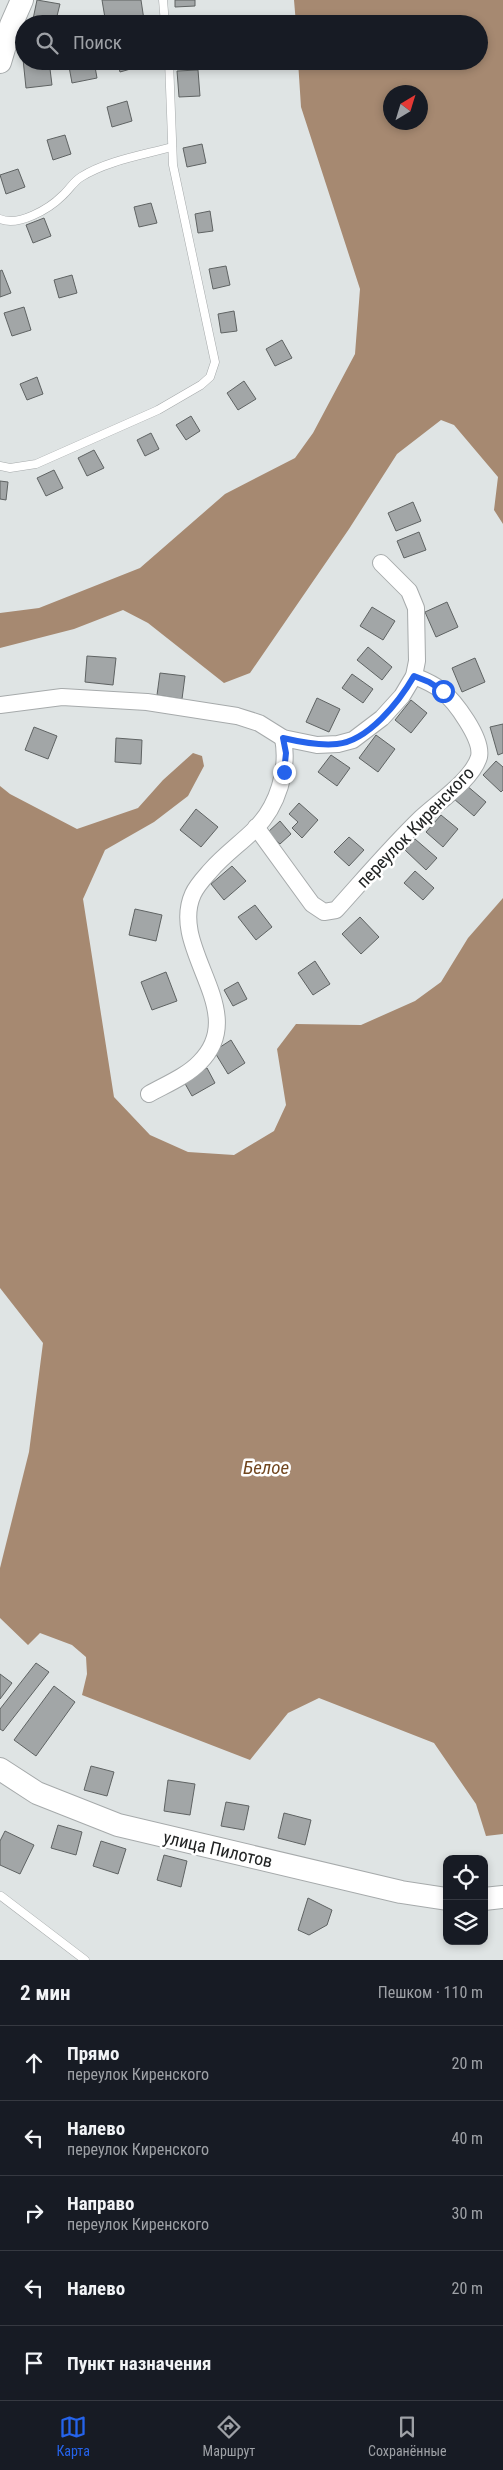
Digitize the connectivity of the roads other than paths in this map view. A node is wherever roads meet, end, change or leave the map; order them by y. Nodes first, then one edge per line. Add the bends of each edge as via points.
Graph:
1 (22, 0) edge
2 (163, 0) edge
3 (165, 15) edge
4 (0, 62) edge
5 (169, 70) edge
6 (172, 147) junction
7 (0, 219) edge
8 (0, 466) edge
9 (381, 562) dead end
10 (414, 676) junction
11 (0, 705) edge
12 (283, 738) junction
13 (256, 827) junction
14 (149, 1094) dead end
15 (0, 1769) edge
16 (1, 1896) edge
17 (503, 1897) edge
18 (443, 1898) edge
19 (488, 1899) edge
20 (85, 1960) edge

1 - 4 street via 8,23
2 - 3 lane
5 - 6 lane
6 - 7 lane via 93,170 50,206 20,220
6 - 8 lane via 214,362 210,377 158,410 36,464 10,468
9 - 10 street via 409,590 416,608 417,661
10 - 12 street via 396,704 353,740 317,745
10 - 13 street, переулок Киренского via 443,691 468,723 480,745 479,756 475,767 461,783 422,818 336,910 324,912 312,904
11 - 12 street via 62,697 182,706 260,723
12 - 13 street via 286,753 284,772 267,813
13 - 14 street via 202,880 188,910 190,933 216,1008 216,1033 200,1063
15 - 18 street, улица Пилотов via 38,1793 118,1825 401,1892
16 - 20 lane
17 - 19 street

